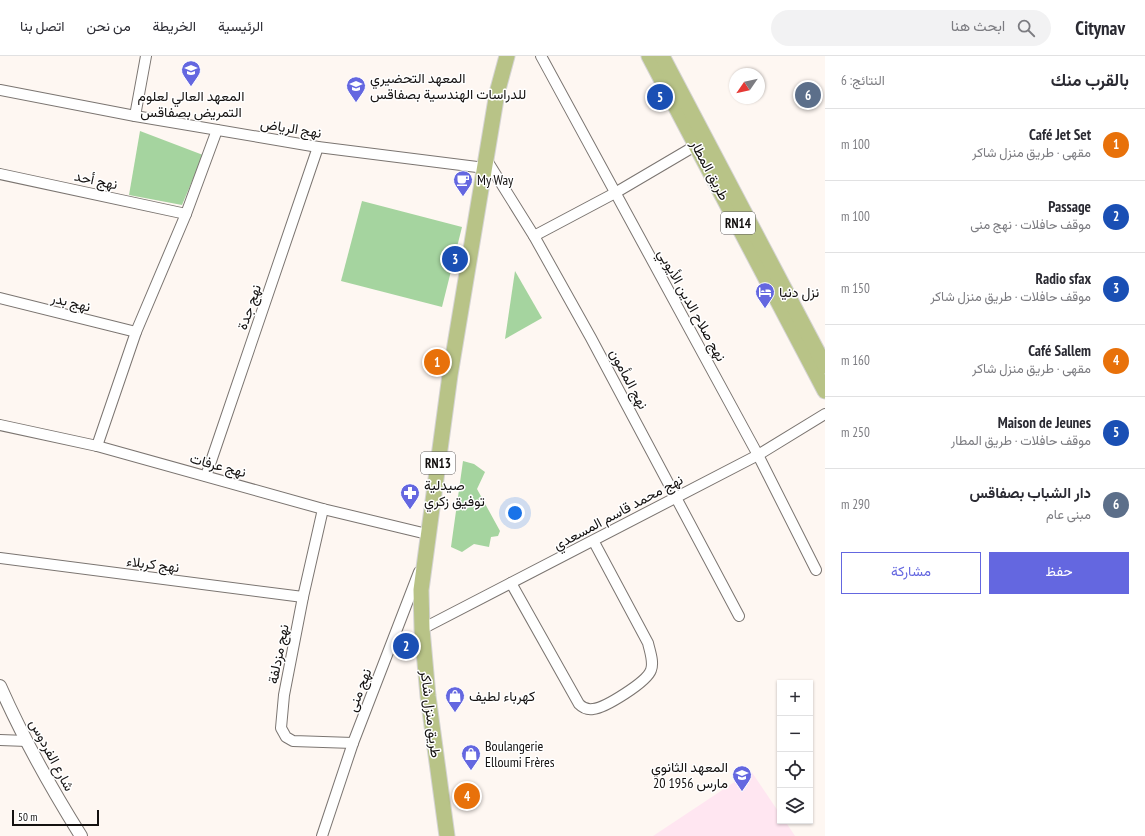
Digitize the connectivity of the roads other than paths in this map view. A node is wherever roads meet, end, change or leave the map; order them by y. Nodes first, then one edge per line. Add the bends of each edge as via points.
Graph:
1 (146, 56) edge
2 (495, 56) edge
3 (506, 56) edge
4 (541, 56) edge
5 (648, 56) edge
6 (662, 56) edge
7 (0, 90) edge
8 (497, 93) junction
9 (135, 116) junction
10 (217, 130) junction
11 (701, 142) junction
12 (318, 147) junction
13 (486, 163) junction
14 (0, 174) edge
15 (615, 193) junction
16 (186, 214) junction
17 (534, 236) junction
18 (0, 298) edge
19 (136, 332) junction
20 (825, 366) edge
21 (825, 391) edge
22 (825, 414) edge
23 (0, 425) edge
24 (97, 446) junction
25 (758, 455) junction
26 (206, 476) junction
27 (676, 497) junction
28 (323, 508) junction
29 (427, 534) junction
30 (594, 542) junction
31 (425, 555) junction
32 (0, 558) edge
33 (816, 570) dead end
34 (511, 583) junction
35 (303, 597) junction
36 (739, 616) dead end
37 (422, 629) junction
38 (0, 686) edge
39 (0, 740) edge
40 (27, 741) junction
41 (353, 743) junction
42 (81, 836) edge
43 (322, 836) edge
44 (447, 836) edge

1 - 9 street
2 - 8 main road, طريق منزل شاكر / RN13
3 - 8 main road, طريق منزل شاكر / RN13
4 - 15 street, نهج صلاح الدين الأيوبي
5 - 11 main road, طريق المطار / RN14
6 - 11 main road, طريق المطار / RN14
7 - 9 street, نهج الرياض
8 - 13 main road, طريق منزل شاكر / RN13
9 - 10 street, نهج الرياض
10 - 12 street, نهج الرياض
10 - 16 street
11 - 15 street
11 - 20 main road, طريق المطار / RN14
11 - 21 main road, طريق المطار / RN14
12 - 13 street, نهج الرياض
12 - 26 street, نهج جدة
13 - 17 street, نهج المأمون
13 - 29 main road, طريق منزل شاكر / RN13 via 450,375
14 - 16 street, نهج أحد
15 - 17 street
15 - 25 street, نهج صلاح الدين الأيوبي
16 - 19 street
17 - 27 street, نهج المأمون
18 - 19 street, نهج بدر
19 - 24 street
22 - 25 street, نهج محمد قاسم المسعدي
23 - 24 street, نهج عرفات
24 - 26 street, نهج عرفات
25 - 27 street, نهج محمد قاسم المسعدي
25 - 33 street, نهج صلاح الدين الأيوبي
26 - 28 street, نهج عرفات
27 - 30 street, نهج محمد قاسم المسعدي
27 - 36 street, نهج المأمون
28 - 29 street, نهج عرفات
28 - 35 street, نهج مزدلفة
29 - 31 main road, طريق منزل شاكر / RN13
30 - 34 street, نهج محمد قاسم المسعدي
30 - 34 street via 648,643 652,656 652,668 645,680 604,706 587,709 579,704
31 - 37 main road, طريق منزل شاكر / RN13 via 421,590
31 - 41 street, نهج منى
32 - 35 street, نهج كربلاء
34 - 37 street, نهج محمد قاسم المسعدي
35 - 41 street, نهج مزدلفة via 284,695 281,728 286,737 293,741
37 - 44 main road, طريق منزل شاكر / RN13 via 428,696
38 - 40 street, شارع الفردوس
39 - 40 street
40 - 42 street, شارع الفردوس
41 - 43 street, نهج منى

